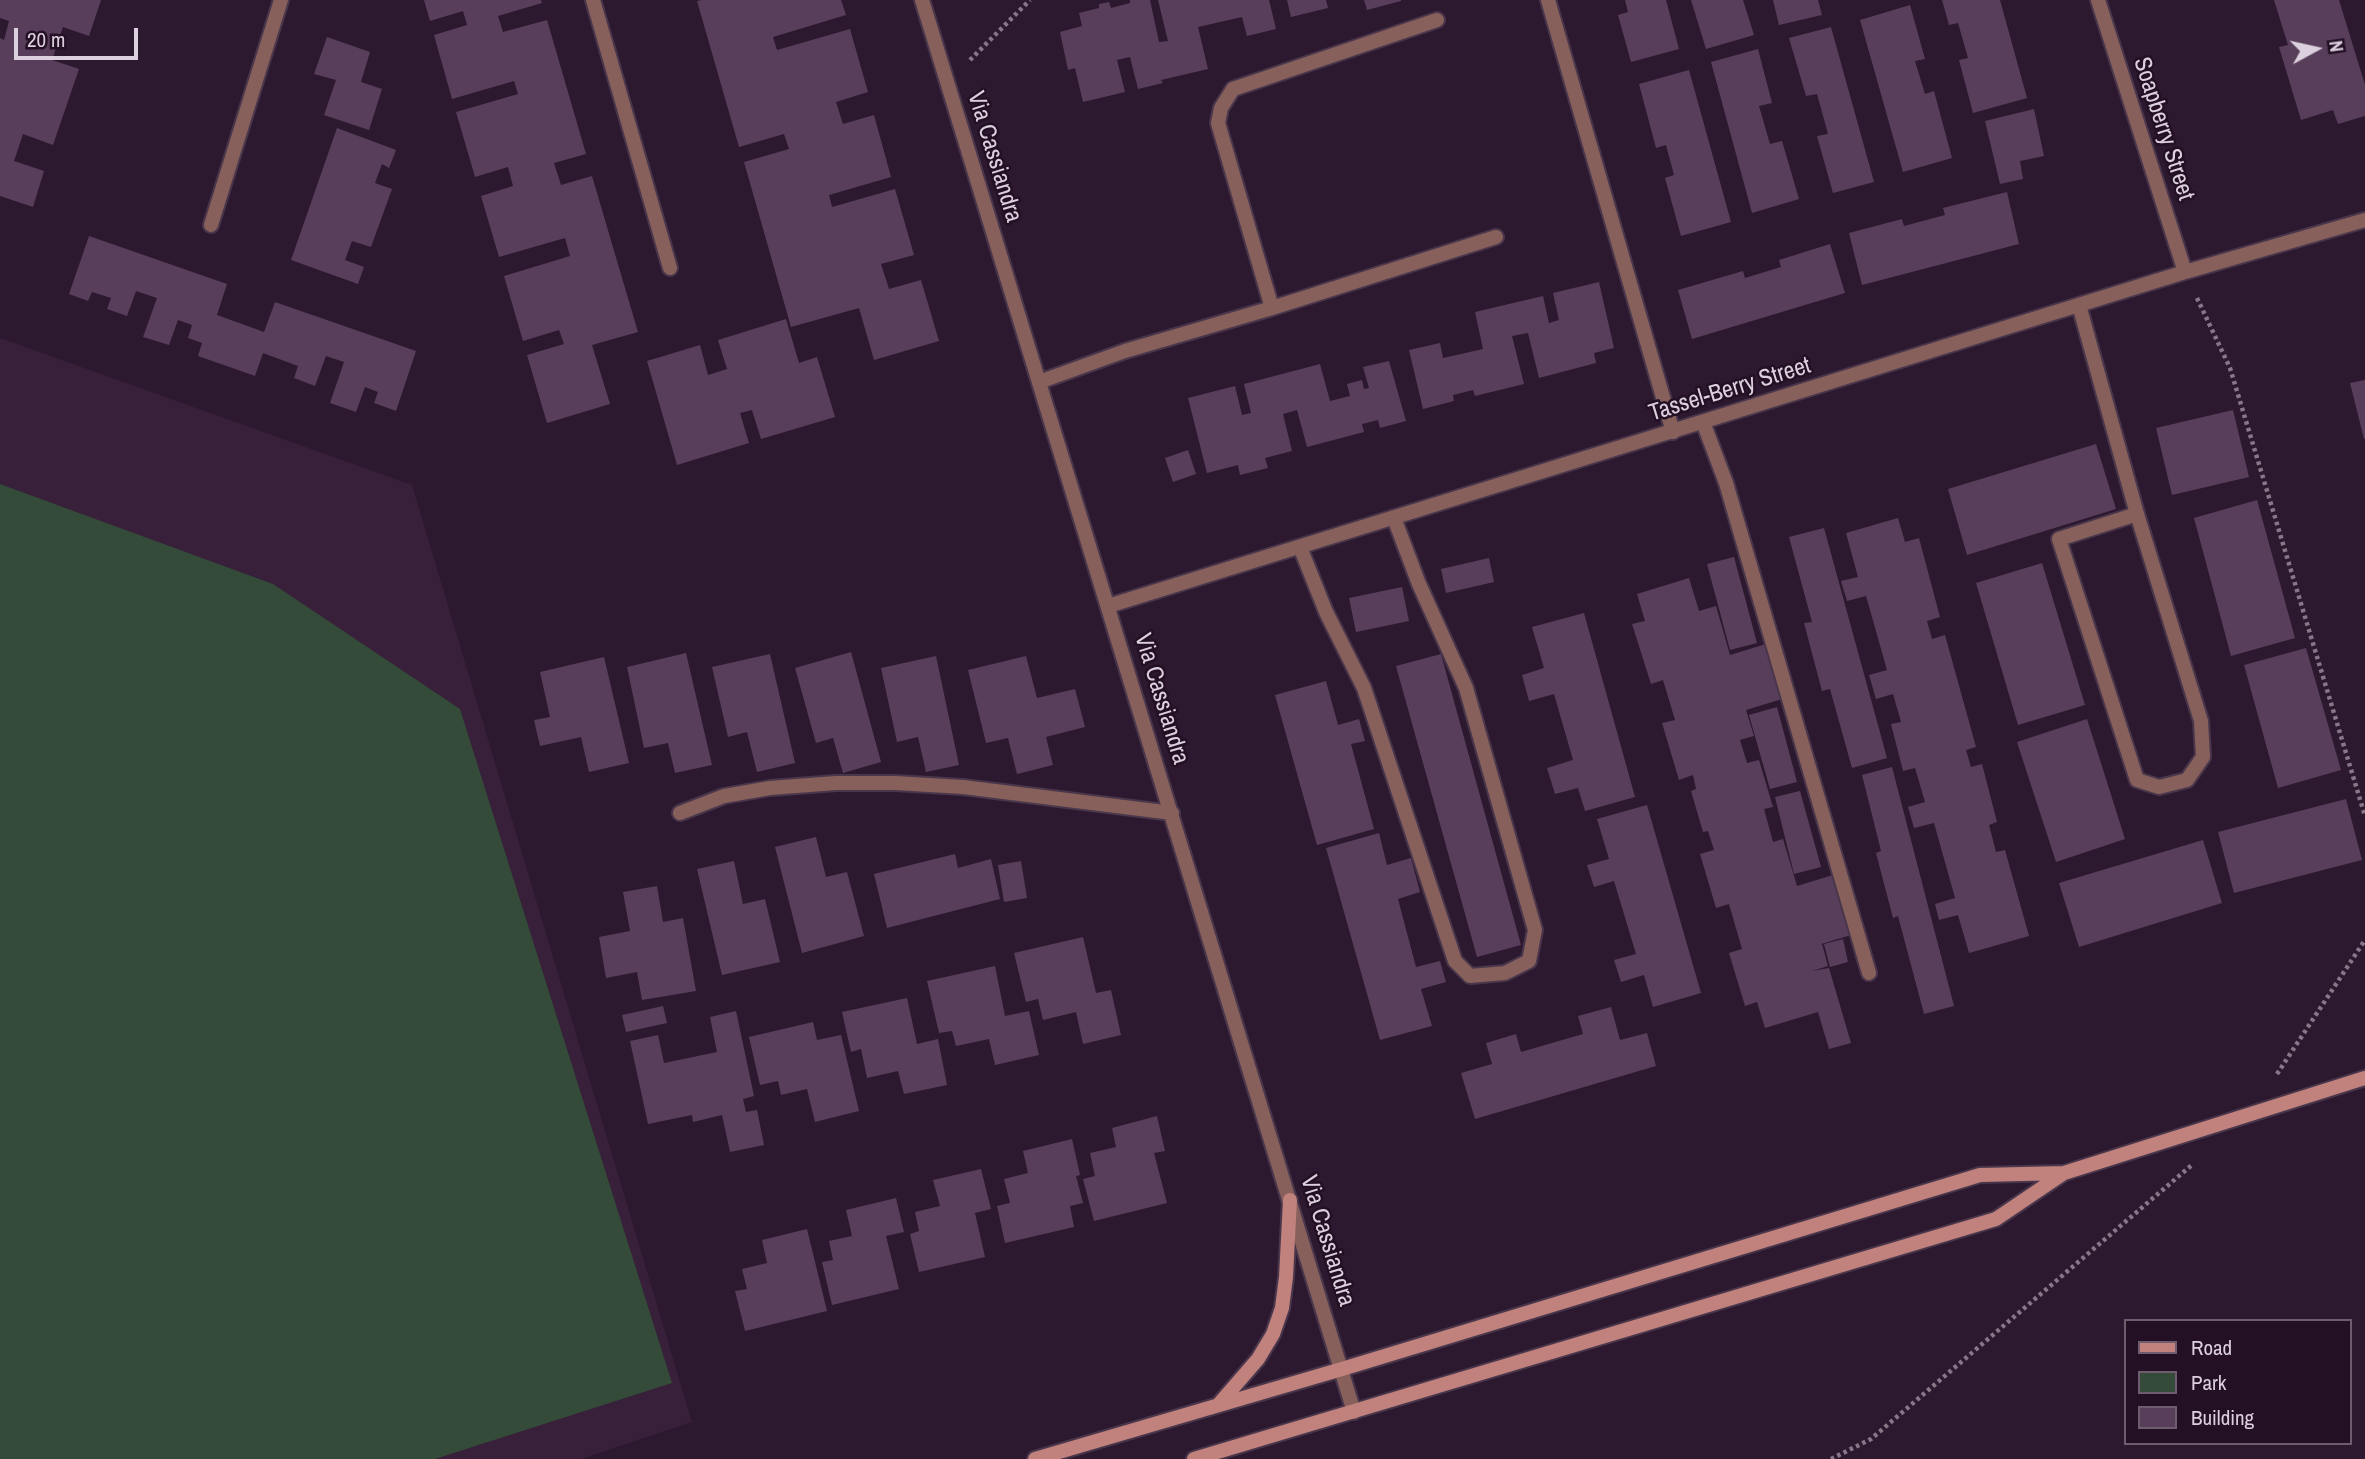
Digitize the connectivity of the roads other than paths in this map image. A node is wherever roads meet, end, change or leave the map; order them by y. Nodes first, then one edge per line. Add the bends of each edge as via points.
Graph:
1 (281, 0) edge
2 (593, 0) edge
3 (922, 0) edge
4 (1548, 0) edge
5 (2098, 0) edge
6 (1437, 20) dead end
7 (2365, 220) edge
8 (211, 225) dead end
9 (1496, 237) dead end
10 (670, 268) dead end
11 (2185, 272) junction
12 (2079, 305) junction
13 (1272, 308) junction
14 (1039, 382) junction
15 (1703, 422) junction
16 (1673, 432) junction
17 (2137, 514) junction
18 (1394, 518) junction
19 (1300, 547) junction
20 (1108, 606) junction
21 (680, 813) dead end
22 (1172, 813) junction
23 (1870, 974) dead end
24 (2365, 1078) edge
25 (2064, 1174) junction
26 (1290, 1200) junction
27 (1342, 1369) junction
28 (1218, 1405) junction
29 (1354, 1412) junction
30 (1035, 1459) edge
31 (1194, 1459) edge

1 - 8 street
2 - 10 street
3 - 14 street, Via Cassiandra
4 - 16 street
5 - 11 street, Soapberry Street
6 - 13 street via 1233,89 1221,108 1218,123
7 - 11 street, Tassel-Berry Street
9 - 13 street
11 - 12 street, Tassel-Berry Street
12 - 15 street, Tassel-Berry Street
12 - 17 street
13 - 14 street via 1125,351
14 - 20 street, Via Cassiandra
15 - 16 street, Tassel-Berry Street
15 - 23 street via 1726,483
16 - 18 street, Tassel-Berry Street
17 - 17 street via 2201,721 2203,757 2187,780 2159,787 2137,780 2059,539
18 - 19 street, Tassel-Berry Street
18 - 19 street via 1466,688 1535,930 1529,961 1505,973 1470,976 1455,961 1364,688
19 - 20 street, Tassel-Berry Street
20 - 22 street, Via Cassiandra
21 - 22 street via 724,796 770,788 895,783
22 - 26 street, Via Cassiandra
24 - 25 street
25 - 27 street via 1980,1175
25 - 29 street via 1996,1219
26 - 27 street, Via Cassiandra
26 - 28 street via 1286,1277 1278,1321 1258,1359
27 - 28 street
27 - 29 street, Via Cassiandra
28 - 30 street
29 - 31 street

